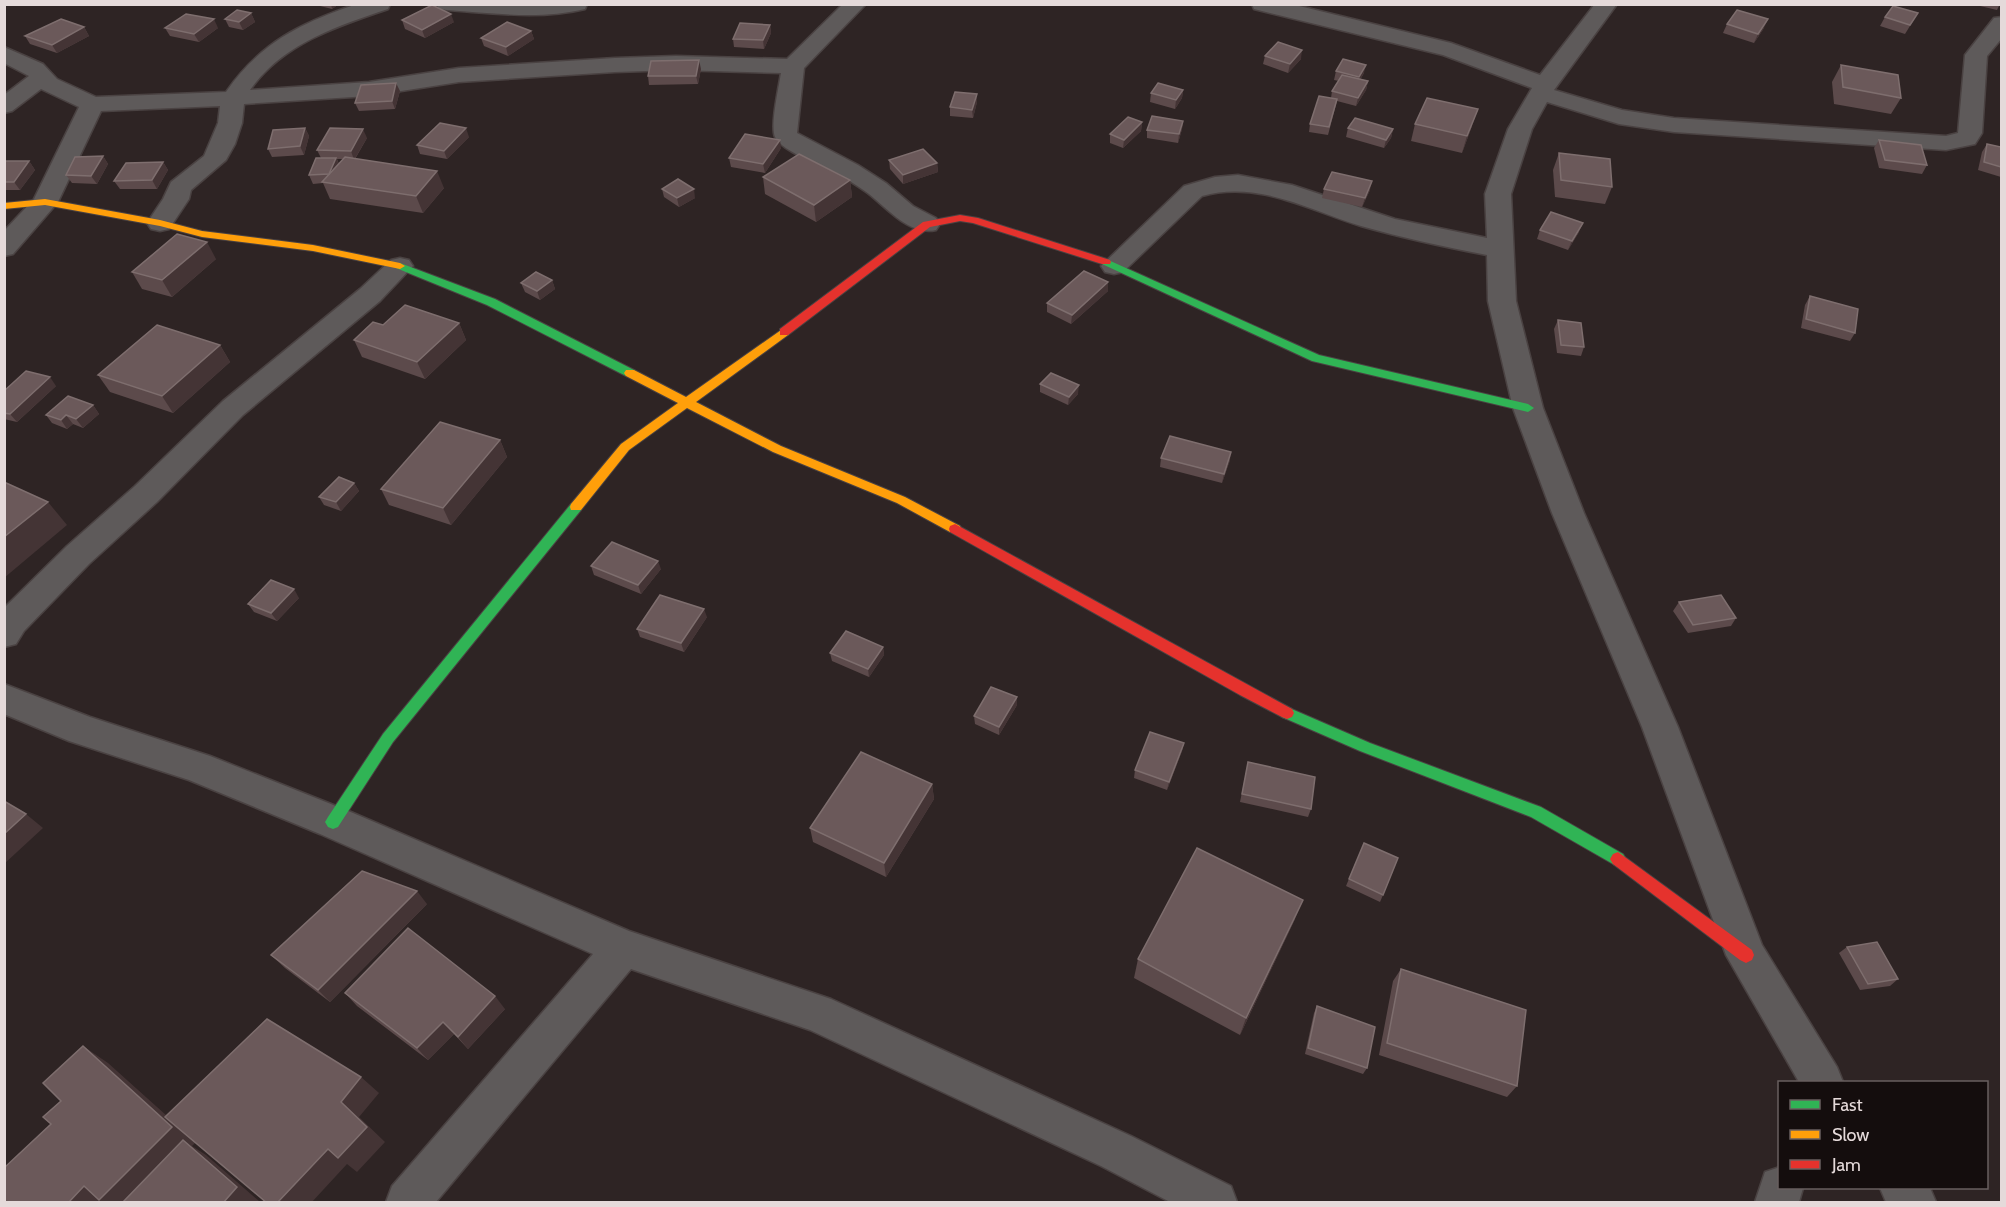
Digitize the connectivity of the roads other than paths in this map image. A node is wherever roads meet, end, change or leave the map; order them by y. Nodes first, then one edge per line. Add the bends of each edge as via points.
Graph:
1 (380, 4) edge
2 (447, 4) edge
3 (577, 4) edge
4 (856, 4) edge
5 (1262, 4) edge
6 (1596, 6) edge
7 (2001, 22) edge
8 (4, 54) edge
9 (793, 66) junction
10 (43, 77) junction
11 (1543, 89) junction
12 (233, 98) junction
13 (92, 104) junction
14 (4, 106) edge
15 (45, 202) junction
16 (4, 206) edge
17 (160, 223) junction
18 (927, 224) junction
19 (4, 249) edge
20 (1500, 249) junction
21 (400, 266) junction
22 (1114, 266) junction
23 (688, 402) junction
24 (1528, 408) junction
25 (4, 634) edge
26 (4, 698) edge
27 (333, 822) junction
28 (624, 948) junction
29 (1746, 955) junction
30 (1816, 1080) edge
31 (1903, 1189) edge
32 (408, 1203) edge
33 (1215, 1203) edge
34 (1914, 1203) edge

1 - 12 street via 291,40 265,59
2 - 3 street via 536,9
4 - 9 street
5 - 11 street via 1451,50
6 - 11 street
7 - 11 street via 1976,55 1970,133 1966,139 1946,143 1674,125 1619,117
8 - 10 street
9 - 12 street via 615,65 459,75 369,89
9 - 18 street via 785,133 788,139 849,170
10 - 13 street via 49,84
10 - 14 street
11 - 20 street via 1520,129 1498,194
12 - 13 street
12 - 17 street via 230,123 214,160 180,187
13 - 15 street
15 - 16 street
15 - 17 street
15 - 19 street
17 - 21 street via 202,234 313,248
18 - 22 street via 960,218 974,220
18 - 23 street
20 - 22 street via 1368,220 1278,189 1228,182 1193,191
20 - 24 street via 1502,301
21 - 23 street via 491,303
21 - 25 street via 234,408 78,555
22 - 24 street via 1316,357
23 - 27 street via 625,447 388,738
23 - 29 street via 777,449 901,500 1287,713 1536,812 1609,853
24 - 29 street via 1568,513 1660,727
26 - 27 street via 82,730 197,767
27 - 28 street
28 - 32 street
28 - 33 street via 817,1013 1116,1152
29 - 30 street
31 - 34 street

